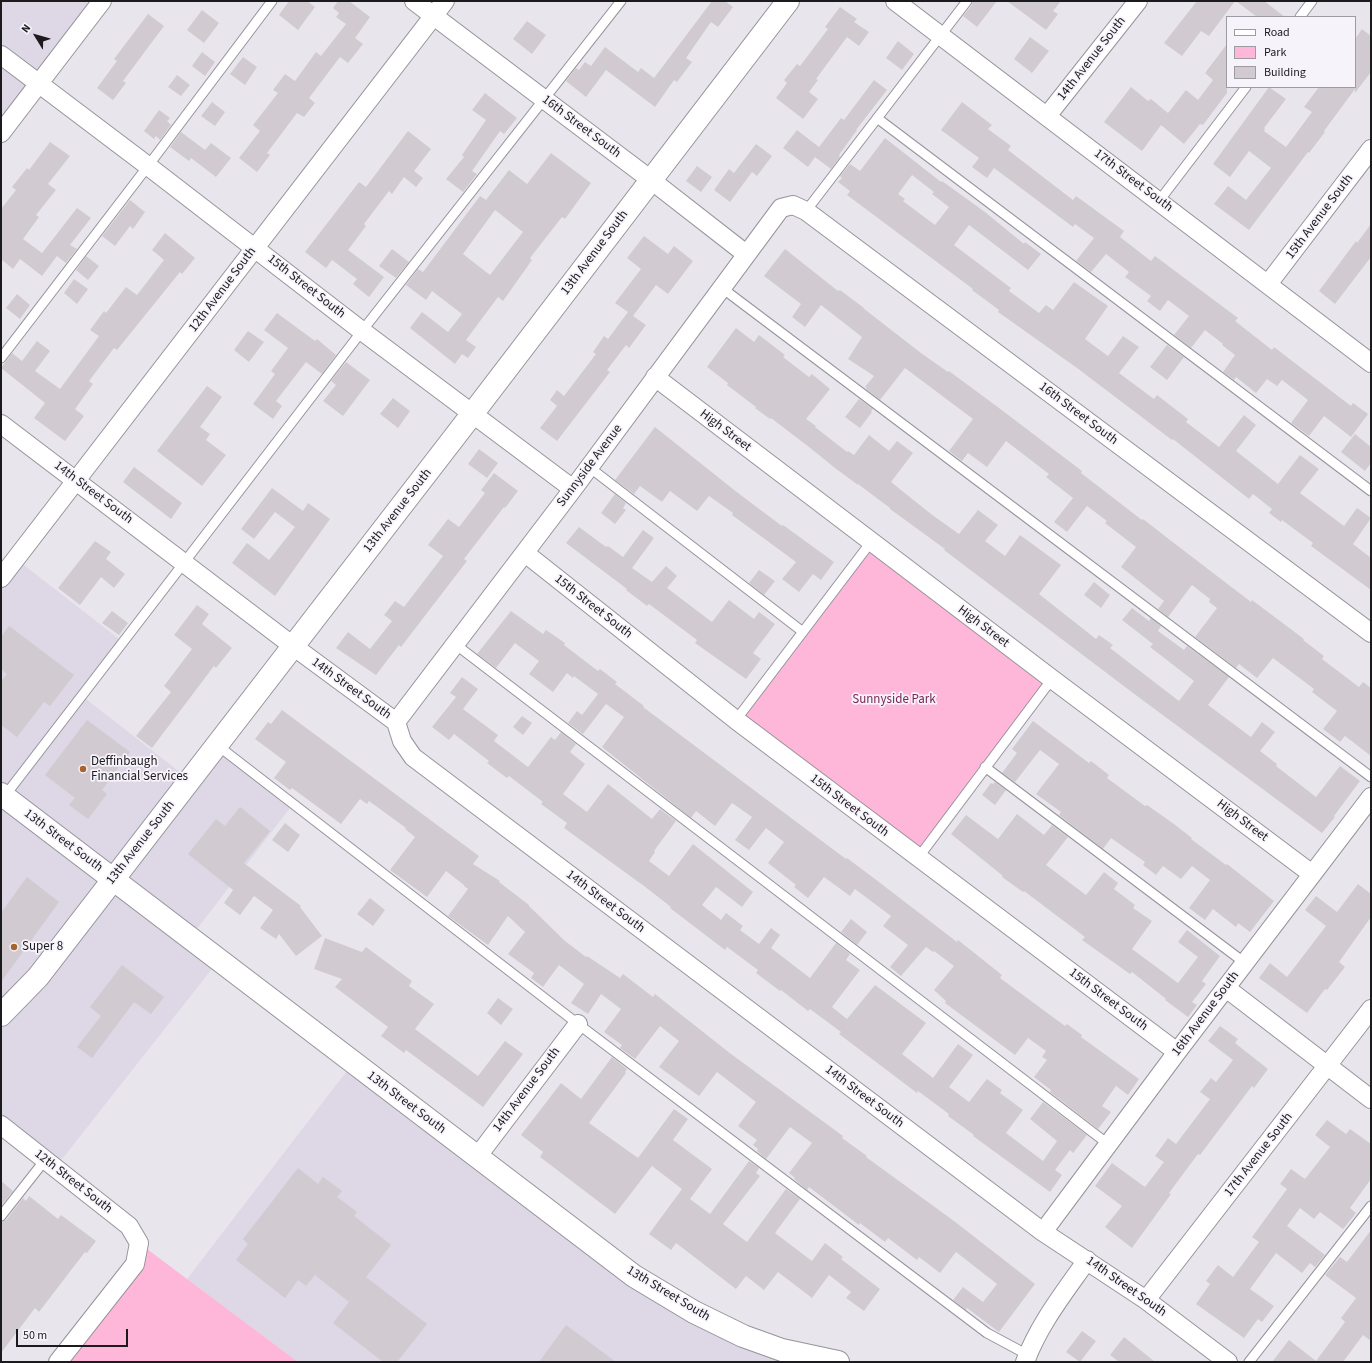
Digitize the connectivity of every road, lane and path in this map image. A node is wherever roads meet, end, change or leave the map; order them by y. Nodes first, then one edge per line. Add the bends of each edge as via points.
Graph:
1 (102, 1) edge
2 (272, 1) edge
3 (414, 1) edge
4 (445, 1) edge
5 (621, 1) edge
6 (788, 1) edge
7 (895, 1) edge
8 (967, 1) edge
9 (1138, 1) edge
10 (1312, 1) edge
11 (433, 16) junction
12 (1301, 16) edge
13 (940, 36) junction
14 (1, 55) edge
15 (38, 85) junction
16 (1245, 88) edge
17 (545, 99) junction
18 (1047, 116) junction
19 (877, 118) junction
20 (1, 133) edge
21 (1371, 149) edge
22 (148, 166) junction
23 (651, 180) junction
24 (1159, 200) junction
25 (781, 208) joint
26 (806, 211) junction
27 (255, 248) junction
28 (746, 254) junction
29 (1268, 284) junction
30 (722, 288) junction
31 (362, 330) junction
32 (1, 358) edge
33 (1371, 363) edge
34 (655, 377) junction
35 (473, 413) junction
36 (1, 424) edge
37 (589, 467) junction
38 (77, 481) junction
39 (573, 489) junction
40 (1371, 491) edge
41 (871, 542) junction
42 (524, 553) junction
43 (184, 563) junction
44 (1, 578) edge
45 (803, 632) junction
46 (1371, 633) edge
47 (455, 644) junction
48 (293, 646) junction
49 (1052, 680) junction
50 (736, 720) junction
51 (396, 722) junction
52 (217, 745) junction
53 (985, 767) junction
54 (1371, 776) edge
55 (2, 796) edge
56 (1371, 797) edge
57 (918, 858) junction
58 (1312, 874) junction
59 (113, 880) junction
60 (1245, 963) junction
61 (1226, 988) junction
62 (1371, 1009) edge
63 (1, 1015) edge
64 (578, 1024) junction
65 (1177, 1052) junction
66 (1327, 1066) junction
67 (1371, 1100) edge
68 (1, 1125) edge
69 (1108, 1144) junction
70 (477, 1157) junction
71 (45, 1160) junction
72 (1371, 1206) edge
73 (1, 1216) edge
74 (1043, 1232) junction
75 (1087, 1260) junction
76 (1146, 1300) junction
77 (1026, 1358) edge
78 (833, 1361) edge
79 (58, 1362) edge
80 (1228, 1362) edge
81 (1249, 1362) edge

1 - 15 street
2 - 22 lane
3 - 11 street, 16th Street South
4 - 11 street, 12th Avenue South
5 - 17 lane
6 - 23 street, 13th Avenue South
7 - 13 street, 17th Street South
8 - 13 lane
9 - 18 street, 14th Avenue South
10 - 12 lane
11 - 17 street, 16th Street South
11 - 27 street, 12th Avenue South
13 - 18 street, 17th Street South
13 - 19 lane
14 - 15 street, 15th Street South
15 - 20 street
15 - 22 street, 15th Street South
16 - 24 lane
17 - 23 street, 16th Street South
17 - 31 lane
18 - 24 street, 17th Street South
19 - 26 lane
19 - 40 lane
21 - 29 street, 15th Avenue South
22 - 27 street, 15th Street South
22 - 32 lane
23 - 28 street, 16th Street South
23 - 35 street, 13th Avenue South
24 - 29 street, 17th Street South
25 - 26 street, 16th Street South via 793,205
25 - 28 street, Sunnyside Avenue
26 - 46 street, 16th Street South
27 - 31 street, 15th Street South
27 - 38 street, 12th Avenue South
28 - 30 street, Sunnyside Avenue
29 - 33 street, 17th Street South
30 - 34 street, Sunnyside Avenue
30 - 54 lane
31 - 35 street, 15th Street South
31 - 43 lane
34 - 37 street, Sunnyside Avenue
34 - 41 street, High Street
35 - 39 street, 15th Street South
35 - 48 street, 13th Avenue South
36 - 38 street, 14th Street South
37 - 39 street, Sunnyside Avenue
37 - 45 lane
38 - 43 street, 14th Street South
38 - 44 street, 12th Avenue South
39 - 42 street, Sunnyside Avenue
41 - 45 lane
41 - 49 street, High Street
42 - 47 street, Sunnyside Avenue
42 - 50 street, 15th Street South
43 - 48 street, 14th Street South
43 - 55 lane
45 - 50 lane
47 - 51 street, Sunnyside Avenue
47 - 69 lane
48 - 51 street, 14th Street South
48 - 52 street, 13th Avenue South
49 - 53 lane
49 - 58 street, High Street
50 - 57 street, 15th Street South
51 - 74 street, 14th Street South via 402,741 413,757
52 - 59 street, 13th Avenue South
52 - 64 lane
53 - 57 lane
53 - 60 lane
55 - 59 street, 13th Street South
56 - 58 street, 16th Avenue South
57 - 65 street, 15th Street South
58 - 60 street, 16th Avenue South
59 - 63 street, 13th Avenue South via 38,977
59 - 70 street, 13th Street South
60 - 61 street, 16th Avenue South
61 - 65 street, 16th Avenue South
61 - 66 street
62 - 66 street, 17th Avenue South
64 - 70 street, 14th Avenue South
64 - 77 lane via 987,1334
65 - 69 street, 16th Avenue South
66 - 67 street
66 - 76 street, 17th Avenue South
68 - 71 street, 12th Street South
69 - 74 street, 16th Avenue South
70 - 78 street, 13th Street South via 634,1276 694,1312 743,1336 782,1350
71 - 73 lane
71 - 79 street, 12th Street South via 129,1226 139,1243 135,1264
72 - 81 lane
74 - 75 street, 14th Street South
75 - 76 street, 14th Street South
75 - 77 street via 1040,1329
76 - 80 street, 14th Street South

